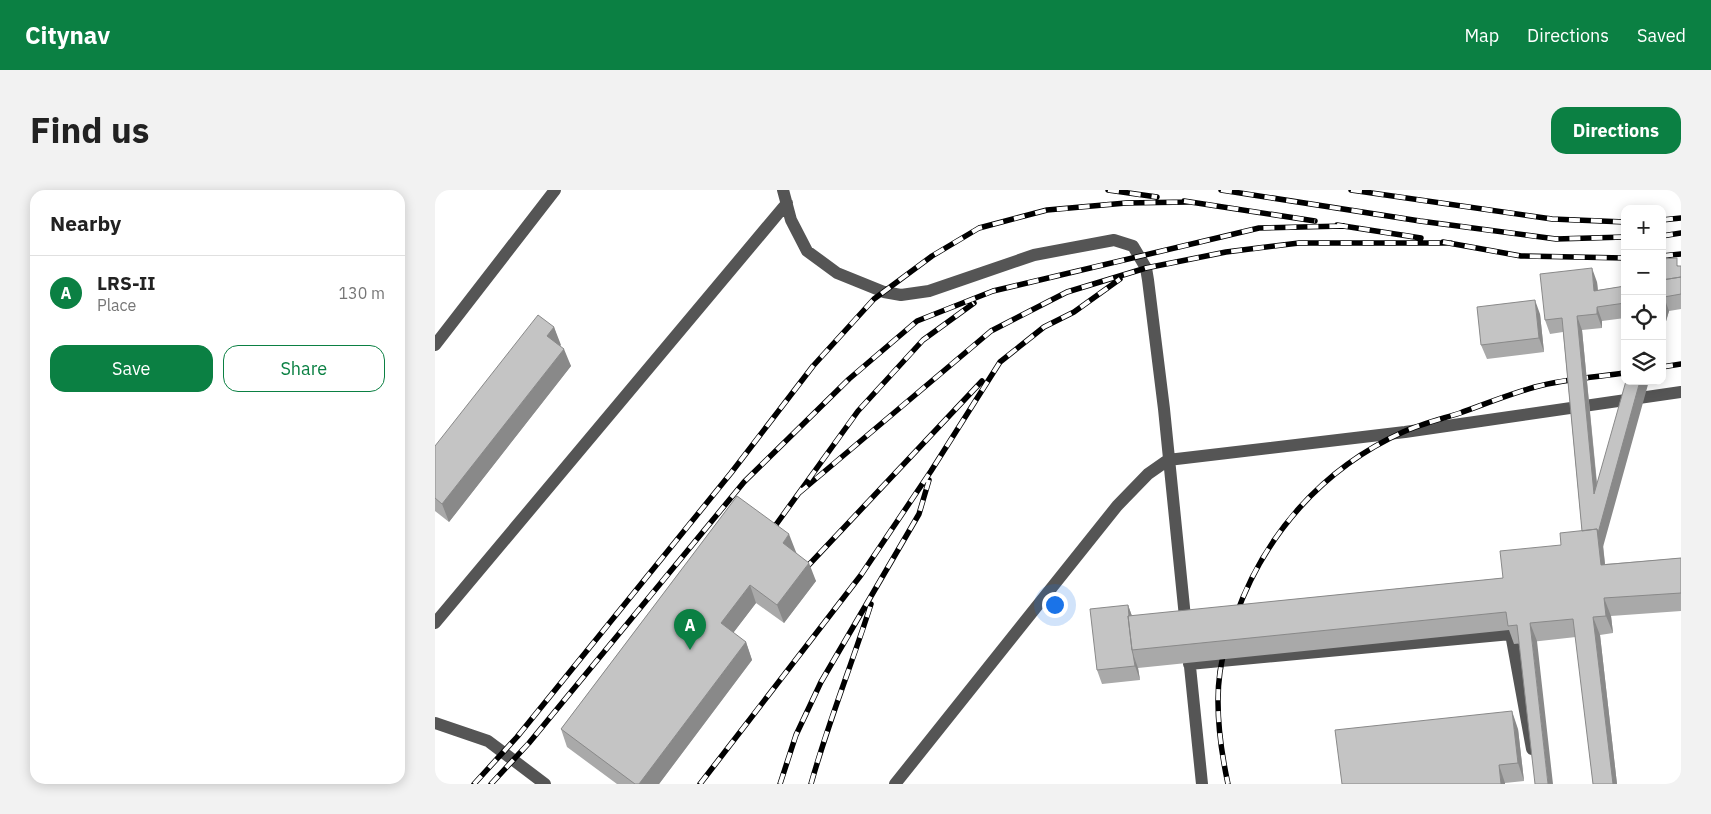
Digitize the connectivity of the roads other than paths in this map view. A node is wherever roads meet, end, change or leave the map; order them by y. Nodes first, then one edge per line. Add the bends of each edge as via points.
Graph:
1 (555, 190) edge
2 (783, 190) edge
3 (787, 203) junction
4 (435, 345) edge
5 (1681, 392) edge
6 (1634, 398) junction
7 (1629, 417) edge
8 (1168, 460) junction
9 (1529, 612) edge
10 (435, 623) edge
11 (1511, 634) junction
12 (1189, 664) junction
13 (435, 723) edge
14 (1535, 765) edge
15 (545, 784) edge
16 (895, 784) edge
17 (1202, 784) edge

1 - 4 street
2 - 3 street
3 - 8 street via 791,220 807,251 837,273 884,292 901,295 929,292 1034,255 1114,240 1133,246 1146,268 1165,409
3 - 10 street
5 - 6 street
6 - 7 street
6 - 8 street via 1405,432
8 - 12 street
8 - 16 street via 1148,474 1117,506
9 - 11 street
11 - 12 street
11 - 14 street
12 - 17 street
13 - 15 street via 488,741

